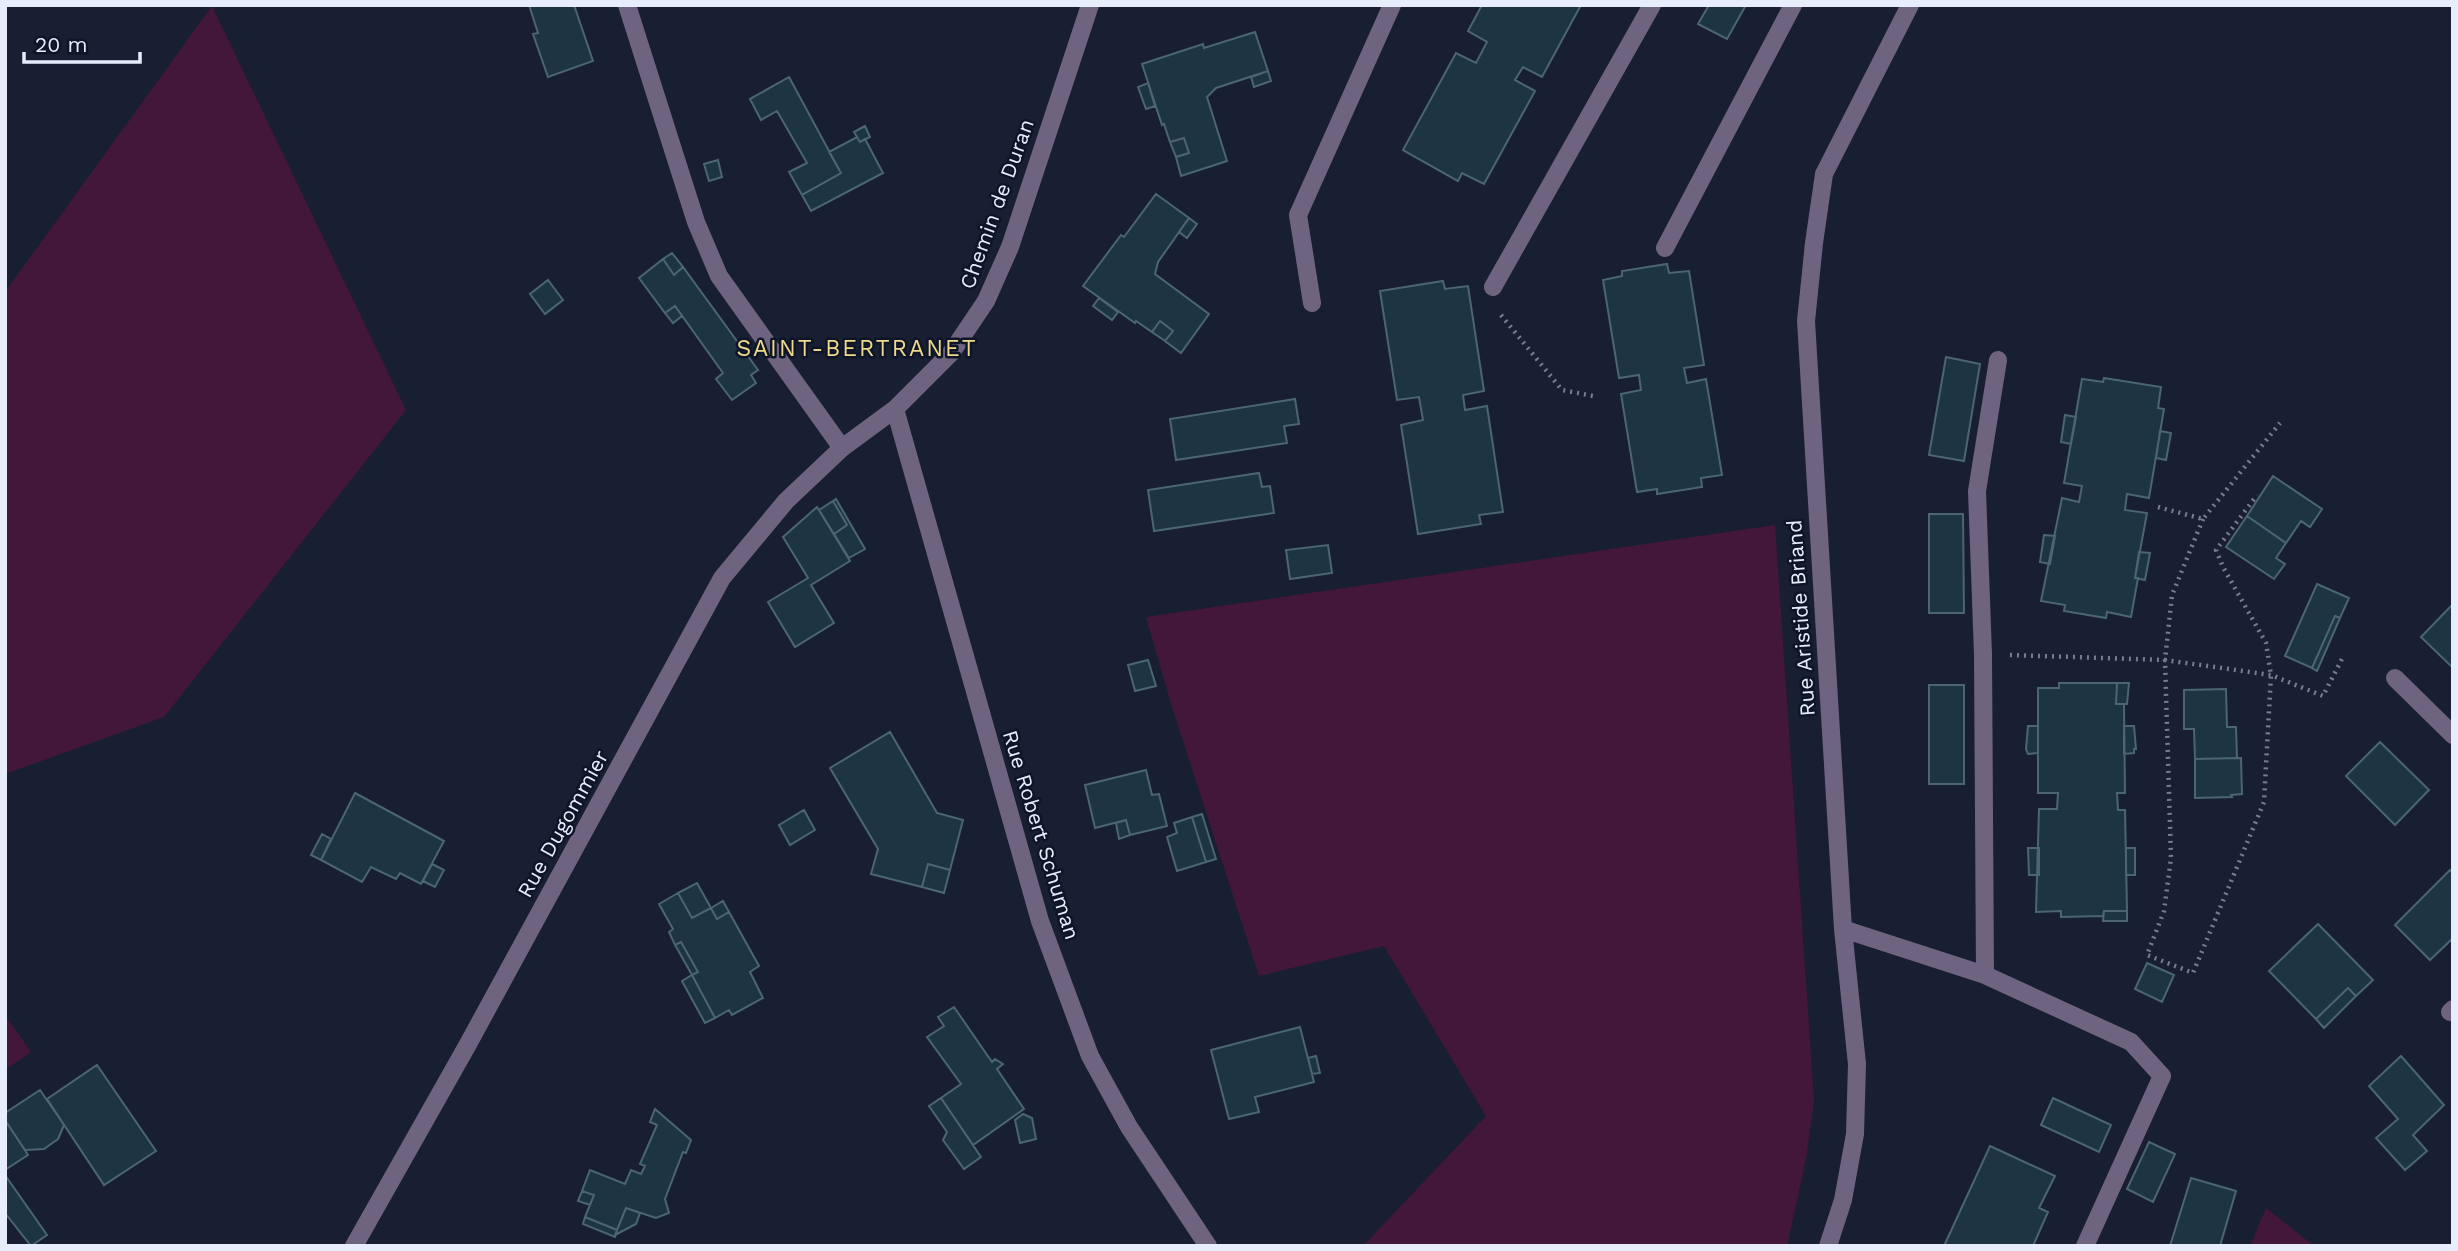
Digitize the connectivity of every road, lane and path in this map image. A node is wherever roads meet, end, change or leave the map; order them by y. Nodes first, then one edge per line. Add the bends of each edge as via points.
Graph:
1 (627, 5) edge
2 (1090, 5) edge
3 (1392, 5) edge
4 (1652, 5) edge
5 (1793, 5) edge
6 (1910, 5) edge
7 (1665, 248) dead end
8 (1493, 287) joint
9 (1312, 303) dead end
10 (1998, 360) dead end
11 (1593, 396) dead end
12 (895, 409) junction
13 (2280, 423) dead end
14 (842, 448) junction
15 (2257, 495) dead end
16 (2158, 507) dead end
17 (2203, 519) junction
18 (1983, 654) junction
19 (2344, 655) dead end
20 (2165, 660) junction
21 (2271, 675) junction
22 (2395, 678) dead end
23 (2453, 735) edge
24 (1843, 929) junction
25 (1985, 975) junction
26 (354, 1246) edge
27 (1208, 1246) edge
28 (1828, 1246) edge
29 (2085, 1246) edge

1 - 14 street via 695,222 719,276
2 - 12 street, Chemin de Duran via 1010,247 986,301 951,353
3 - 9 street via 1298,215
4 - 8 street
5 - 7 street
6 - 24 street, Rue Aristide Briand via 1825,174 1806,321
8 - 11 path via 1488,299 1562,390
10 - 18 street via 1977,491
12 - 14 street, Chemin de Duran
12 - 27 street, Rue Robert Schuman via 1040,921 1090,1056 1129,1127
13 - 17 path
14 - 26 street, Rue Dugommier via 786,501 722,578
15 - 21 path via 2216,550 2266,643
16 - 17 path
17 - 20 path via 2172,595
18 - 20 path
18 - 25 street
19 - 21 path via 2323,696
20 - 21 path
20 - 21 path via 2171,858 2164,912 2147,955 2193,973 2264,802
22 - 23 street
24 - 25 street
24 - 28 street, Rue Aristide Briand via 1857,1064 1855,1134 1843,1200
25 - 29 street via 2132,1042 2162,1076

